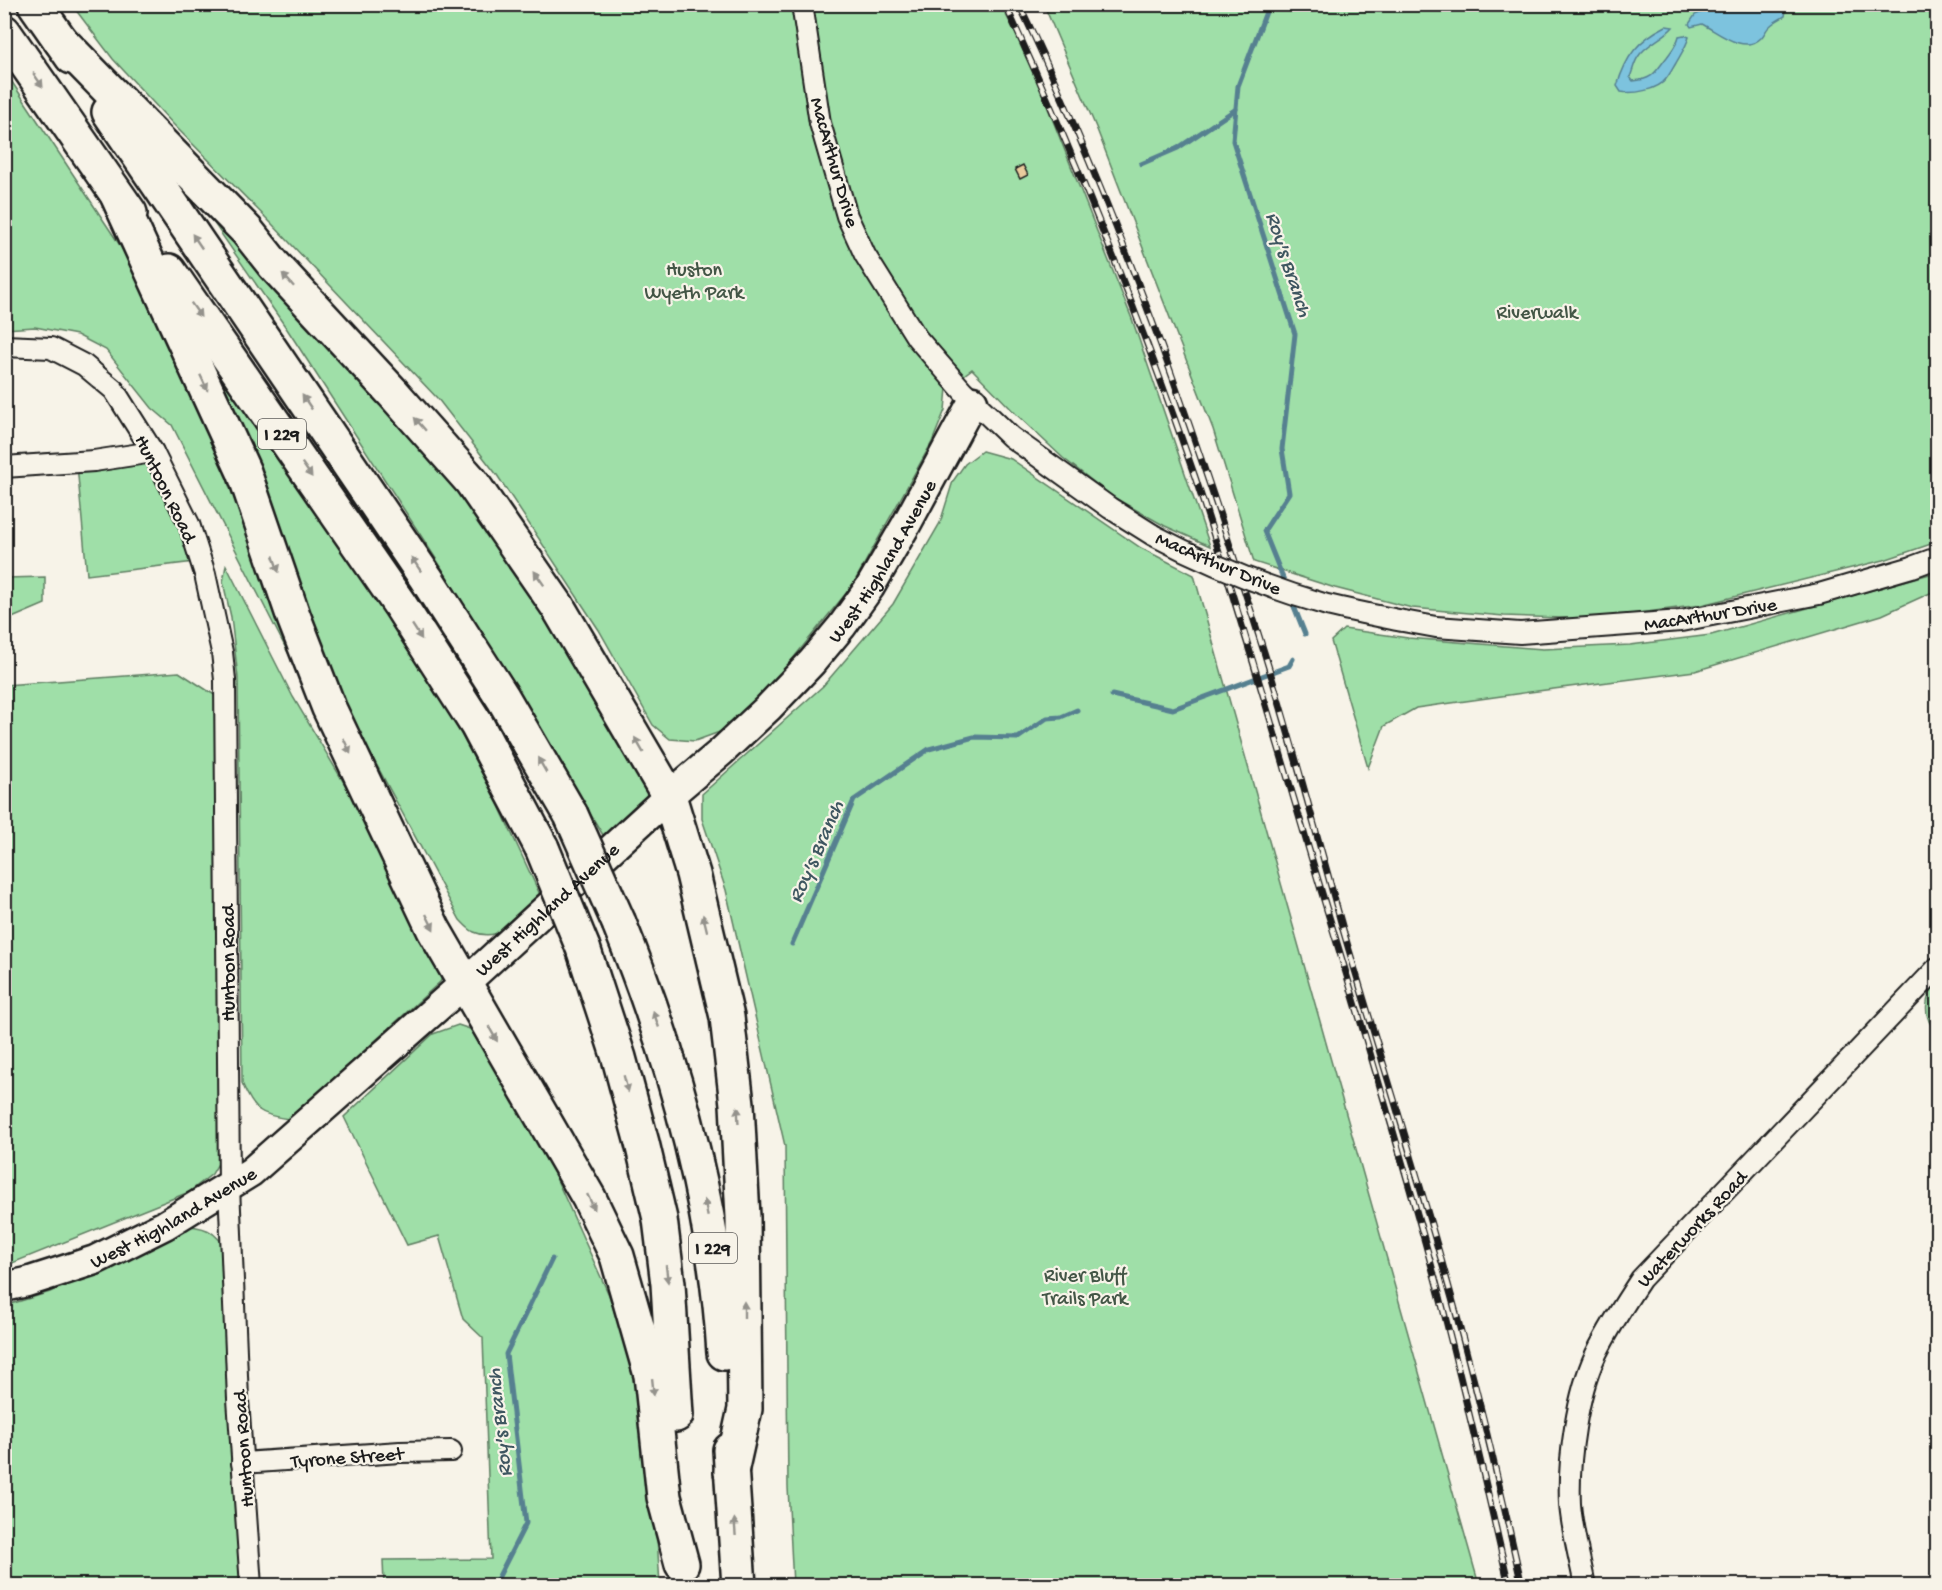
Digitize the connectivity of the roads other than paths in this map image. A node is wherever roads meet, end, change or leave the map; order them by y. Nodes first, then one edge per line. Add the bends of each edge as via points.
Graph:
1 (34, 4) edge
2 (802, 4) edge
3 (4, 32) edge
4 (60, 40) junction
5 (118, 196) junction
6 (4, 346) edge
7 (973, 401) junction
8 (153, 452) junction
9 (4, 467) edge
10 (1938, 560) edge
11 (669, 796) junction
12 (1938, 967) edge
13 (464, 983) junction
14 (229, 1186) junction
15 (4, 1287) edge
16 (451, 1451) dead end
17 (242, 1463) junction
18 (731, 1472) junction
19 (683, 1575) edge
20 (251, 1586) edge
21 (739, 1586) edge
22 (1585, 1586) edge

1 - 4 highway, I 229
2 - 7 street, MacArthur Drive via 820,123 852,226 865,255 917,338
3 -> 5 highway, I 229
11 -> 4 highway via 558,607 471,482 247,231
18 -> 4 highway, I 229, bridge via 716,1262 687,1122 642,979 570,815 503,698 426,578
5 -> 13 highway via 244,472 329,708 434,930
5 -> 19 highway, I 229, bridge via 400,605 477,725 542,848 582,948 619,1058 660,1219 673,1348
6 - 8 street, Huntoon Road via 51,348 84,365 114,390
7 - 10 street, MacArthur Drive, bridge via 1011,437 1066,478 1153,535 1198,557 1329,605 1436,627 1520,633 1681,621 1819,594
7 - 11 street, West Highland Avenue via 870,587 842,626 768,708
8 - 9 street via 94,461
8 - 14 street, Huntoon Road via 189,524 206,574 225,680
11 - 13 street, West Highland Avenue
18 -> 11 highway via 745,1409 743,1217 737,1104 727,1017 693,874
12 - 22 street, Waterworks Road via 1641,1279 1615,1318 1595,1356 1581,1399 1571,1464 1570,1505
13 - 14 street, West Highland Avenue via 251,1172
13 -> 19 highway via 589,1198 617,1256 651,1375 664,1497
14 - 15 street, West Highland Avenue via 165,1225 95,1260
14 - 17 street, Huntoon Road
16 - 17 street, Tyrone Street
17 - 20 street, Huntoon Road
21 -> 18 highway, I 229

